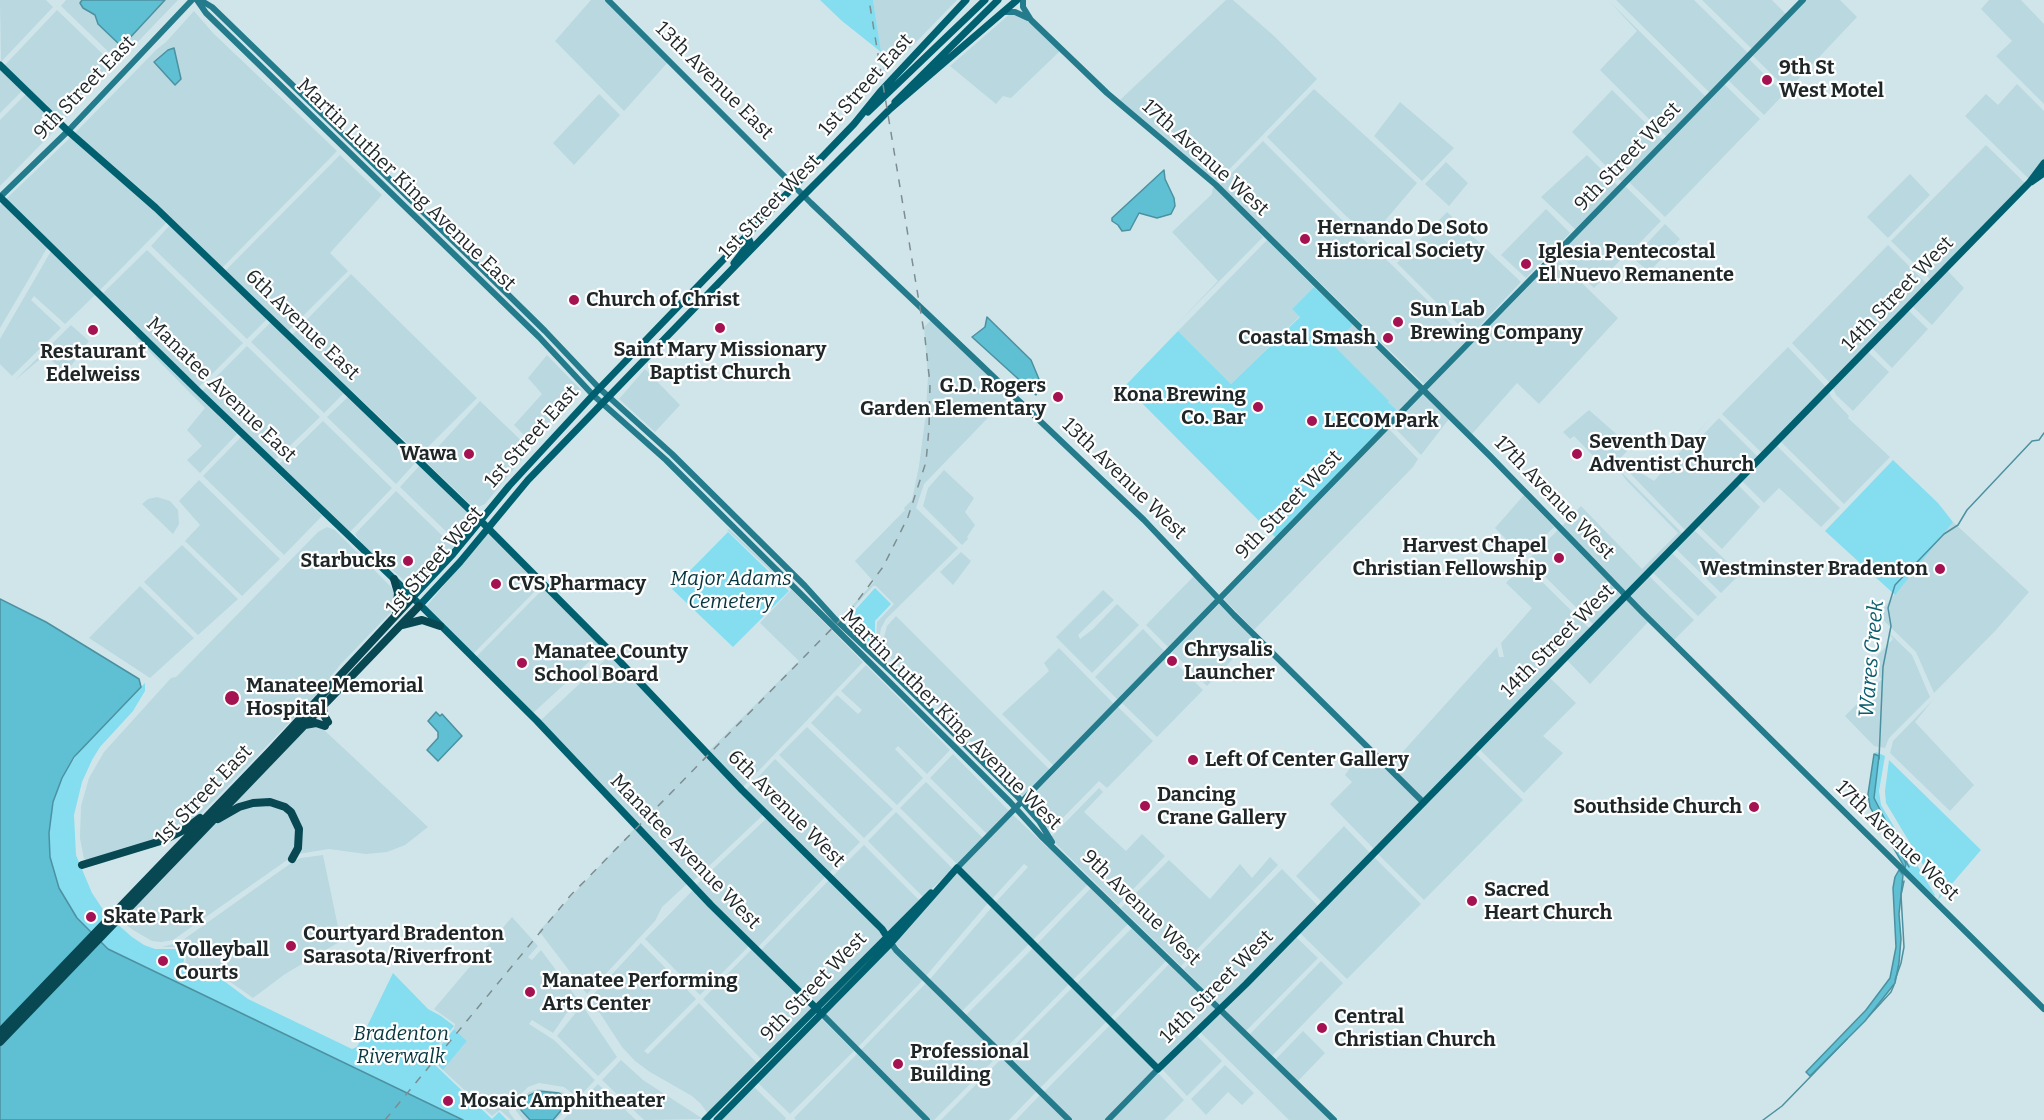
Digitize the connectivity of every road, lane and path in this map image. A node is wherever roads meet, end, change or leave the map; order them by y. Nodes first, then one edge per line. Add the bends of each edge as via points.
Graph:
1 (192, 0) edge
2 (199, 0) edge
3 (608, 0) edge
4 (966, 0) edge
5 (985, 0) edge
6 (998, 0) edge
7 (1017, 0) edge
8 (1023, 0) edge
9 (1803, 0) edge
10 (1003, 12) junction
11 (1031, 20) junction
12 (0, 65) edge
13 (890, 109) junction
14 (854, 124) junction
15 (68, 131) junction
16 (2044, 163) edge
17 (2044, 173) edge
18 (2029, 183) junction
19 (795, 186) junction
20 (804, 195) junction
21 (0, 197) edge
22 (747, 235) junction
23 (730, 271) junction
24 (599, 388) junction
25 (1423, 390) junction
26 (593, 395) junction
27 (608, 397) junction
28 (601, 403) junction
29 (480, 521) junction
30 (487, 528) junction
31 (394, 579) junction
32 (1626, 596) junction
33 (412, 598) junction
34 (1220, 599) junction
35 (419, 606) junction
36 (394, 617) junction
37 (400, 625) junction
38 (440, 626) junction
39 (323, 706) junction
40 (304, 725) junction
41 (1022, 802) junction
42 (1423, 802) junction
43 (220, 803) junction
44 (1016, 808) junction
45 (209, 824) junction
46 (1053, 845) junction
47 (292, 859) dead end
48 (82, 865) dead end
49 (957, 868) junction
50 (129, 903) junction
51 (889, 939) junction
52 (1220, 1009) junction
53 (2044, 1009) edge
54 (819, 1011) junction
55 (0, 1032) edge
56 (0, 1042) edge
57 (788, 1043) junction
58 (769, 1057) junction
59 (1158, 1069) junction
60 (755, 1083) junction
61 (705, 1120) edge
62 (717, 1120) edge
63 (927, 1120) edge
64 (1069, 1120) edge
65 (1108, 1120) edge
66 (1334, 1120) edge

1 - 15 street, 9th Street East
2 - 24 street, Martin Luther King Avenue East via 212,7
2 - 26 street, Martin Luther King Avenue East via 206,13
3 - 19 street, 13th Avenue East
4 - 14 main road, 1st Street East
5 - 14 main road
6 - 13 main road, 1st Street West
7 - 10 main road, 1st Street West
8 - 11 street, 17th Avenue West
9 - 25 street, 9th Street West
10 - 11 street, 17th Avenue West via 1017,12
10 - 13 main road, 1st Street West
11 - 25 street, 17th Avenue West via 1107,93 1216,185
12 - 15 main road, 6th Avenue East
13 - 20 main road, 1st Street West
14 - 19 main road, 1st Street East
15 - 21 street, 9th Street East
15 - 29 main road, 6th Avenue East via 163,214
16 - 18 main road, 14th Street West
17 - 18 main road, 14th Street West
18 - 32 main road, 14th Street West
19 - 20 street, 13th Avenue West
19 - 22 main road, 1st Street East
20 - 23 main road, 1st Street West
20 - 34 street, 13th Avenue West via 1116,493
21 - 31 main road, Manatee Avenue East
22 - 23 main road via 750,243
22 - 24 main road, 1st Street East
23 - 27 main road, 1st Street West
24 - 26 main road, 1st Street East
24 - 27 street, Martin Luther King Avenue West
25 - 32 street, 17th Avenue West
25 - 34 street, 9th Street West
26 - 28 street, Martin Luther King Avenue West
26 - 29 main road, 1st Street East
27 - 28 main road, 1st Street West
27 - 41 street, Martin Luther King Avenue West via 663,444 835,620
28 - 30 main road, 1st Street West
28 - 44 street, Martin Luther King Avenue West via 666,460
29 - 30 main road, 6th Avenue West
29 - 33 main road, 1st Street East
30 - 35 main road, 1st Street West
30 - 51 main road, 6th Avenue West
31 - 33 main road, Manatee Avenue East
31 - 36 highway via 399,599
32 - 42 main road, 14th Street West
32 - 53 street, 17th Avenue West
33 - 35 main road, Manatee Avenue East
33 - 36 highway, 1st Street East
34 - 41 street, 9th Street West
34 - 42 street, 13th Avenue West
35 - 37 highway, 1st Street West
35 - 38 main road, Manatee Avenue West
36 - 43 highway, 1st Street East
37 - 38 highway via 422,620
37 - 39 highway, 1st Street West
38 - 54 main road, Manatee Avenue West
39 - 40 highway, 1st Street West
39 - 40 highway via 326,724
40 - 45 highway, 1st Street West
41 - 44 street, 9th Street West
41 - 46 street, Martin Luther King Avenue West via 1039,820
42 - 52 main road, 14th Street West
43 - 48 highway via 171,837
43 - 50 highway, 1st Street East
44 - 46 street, Martin Luther King Avenue West
44 - 49 street, 9th Street West
45 - 47 highway via 246,804 278,804 291,812 299,829 298,848
45 - 50 highway, 1st Street West
46 - 52 street, 9th Avenue West
49 - 51 main road, 9th Street West
49 - 59 main road
50 - 55 highway
50 - 56 highway
51 - 54 main road, 9th Street West
51 - 64 street, 6th Avenue West
52 - 59 main road, 14th Street West
52 - 66 street, 9th Avenue West
54 - 57 main road, 9th Street West
54 - 63 street, Manatee Avenue West
57 - 58 main road, 9th Street West
57 - 60 main road, 9th Street West
58 - 60 main road
58 - 61 main road, 9th Street West
59 - 65 street, 14th Street West
60 - 62 main road, 9th Street West

